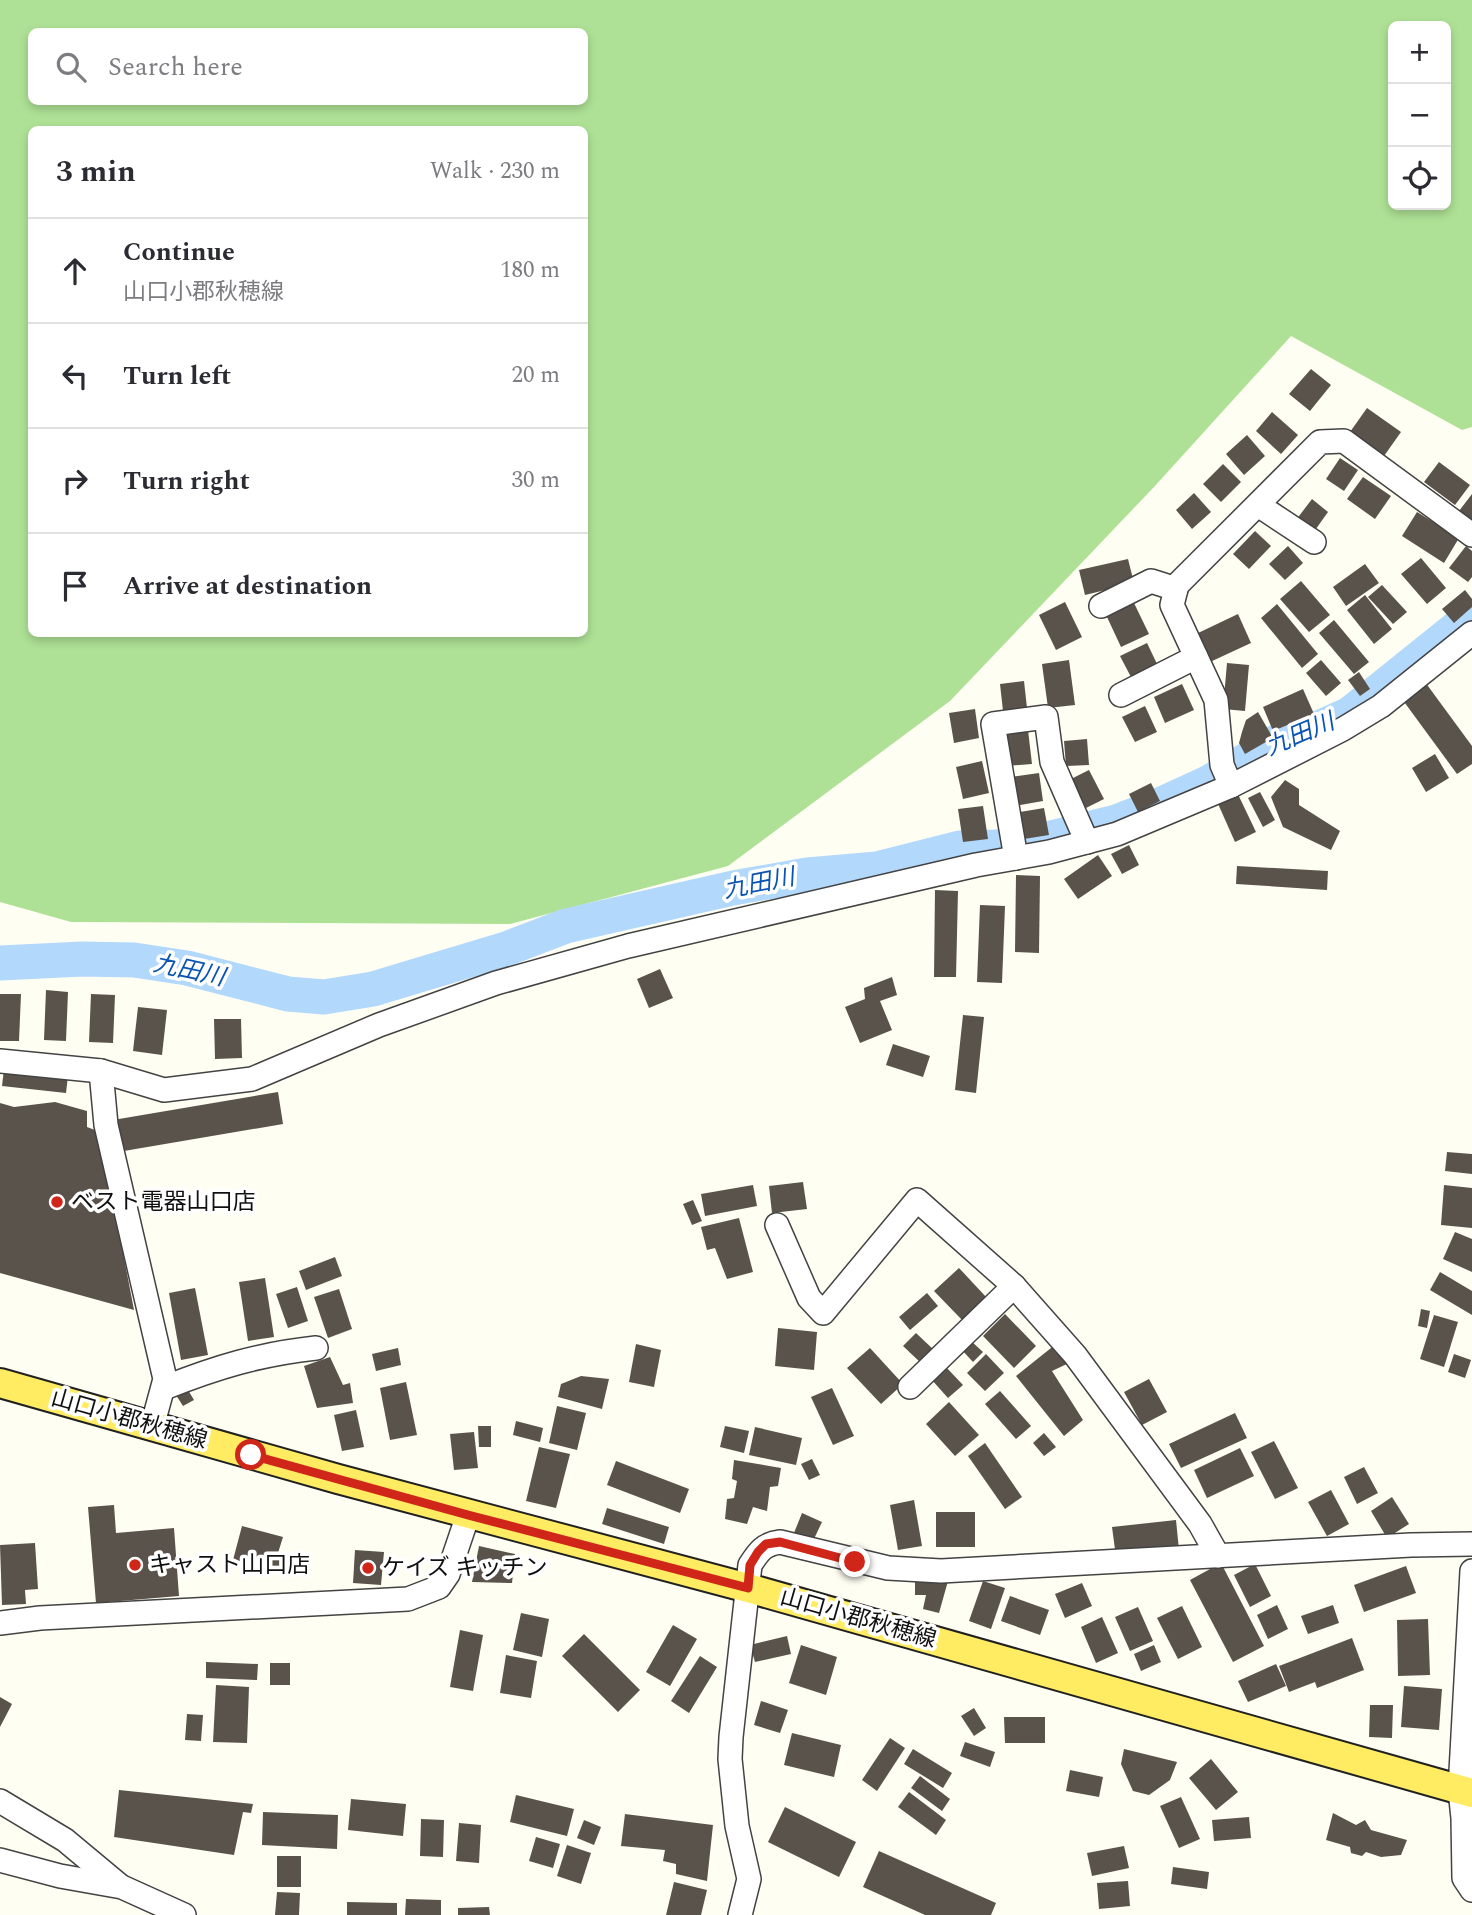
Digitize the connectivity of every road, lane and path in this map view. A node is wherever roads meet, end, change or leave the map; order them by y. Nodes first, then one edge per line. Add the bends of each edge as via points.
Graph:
1 (1258, 505) junction
2 (1472, 536) edge
3 (1314, 542) dead end
4 (1176, 589) junction
5 (1101, 606) dead end
6 (1468, 643) edge
7 (1196, 657) junction
8 (1121, 695) dead end
9 (1228, 777) junction
10 (1083, 834) junction
11 (1014, 851) junction
12 (0, 1060) edge
13 (101, 1071) junction
14 (777, 1225) dead end
15 (1014, 1286) junction
16 (316, 1348) dead end
17 (0, 1383) edge
18 (910, 1387) dead end
19 (164, 1388) junction
20 (152, 1427) junction
21 (468, 1515) junction
22 (1472, 1544) edge
23 (1218, 1556) junction
24 (1472, 1571) edge
25 (748, 1588) junction
26 (0, 1623) edge
27 (1468, 1697) edge
28 (1466, 1792) edge
29 (0, 1801) edge
30 (0, 1860) edge
31 (122, 1887) junction
32 (1472, 1889) edge
33 (184, 1915) edge
34 (740, 1915) edge

1 - 2 street via 1320,442 1344,441
1 - 3 street
1 - 4 street
4 - 5 street via 1151,581
4 - 7 street via 1172,605
6 - 9 street via 1343,729
7 - 8 street
7 - 9 street via 1216,700
9 - 10 street via 1117,834
10 - 11 street
10 - 11 street via 1052,762 1046,717 993,724
11 - 13 street via 976,865 628,946 496,983 252,1079 164,1090
12 - 13 street
13 - 19 street via 106,1125
14 - 15 street via 809,1298 823,1313 917,1200
15 - 18 street
15 - 23 street via 1074,1355 1200,1524
16 - 19 street via 214,1368
17 - 20 main road, 山口小郡秋穂線
19 - 20 street
20 - 21 main road, 山口小郡秋穂線
21 - 25 main road, 山口小郡秋穂線
21 - 26 street via 439,1587 408,1599
22 - 23 street
23 - 25 street via 941,1571 877,1566 780,1542 766,1544 758,1552 750,1565
24 - 27 street
25 - 28 main road, 山口小郡秋穂線
25 - 34 street via 730,1759 737,1826 749,1879
27 - 28 street
28 - 32 street via 1464,1878
29 - 31 street via 65,1840
30 - 31 street
31 - 33 street

